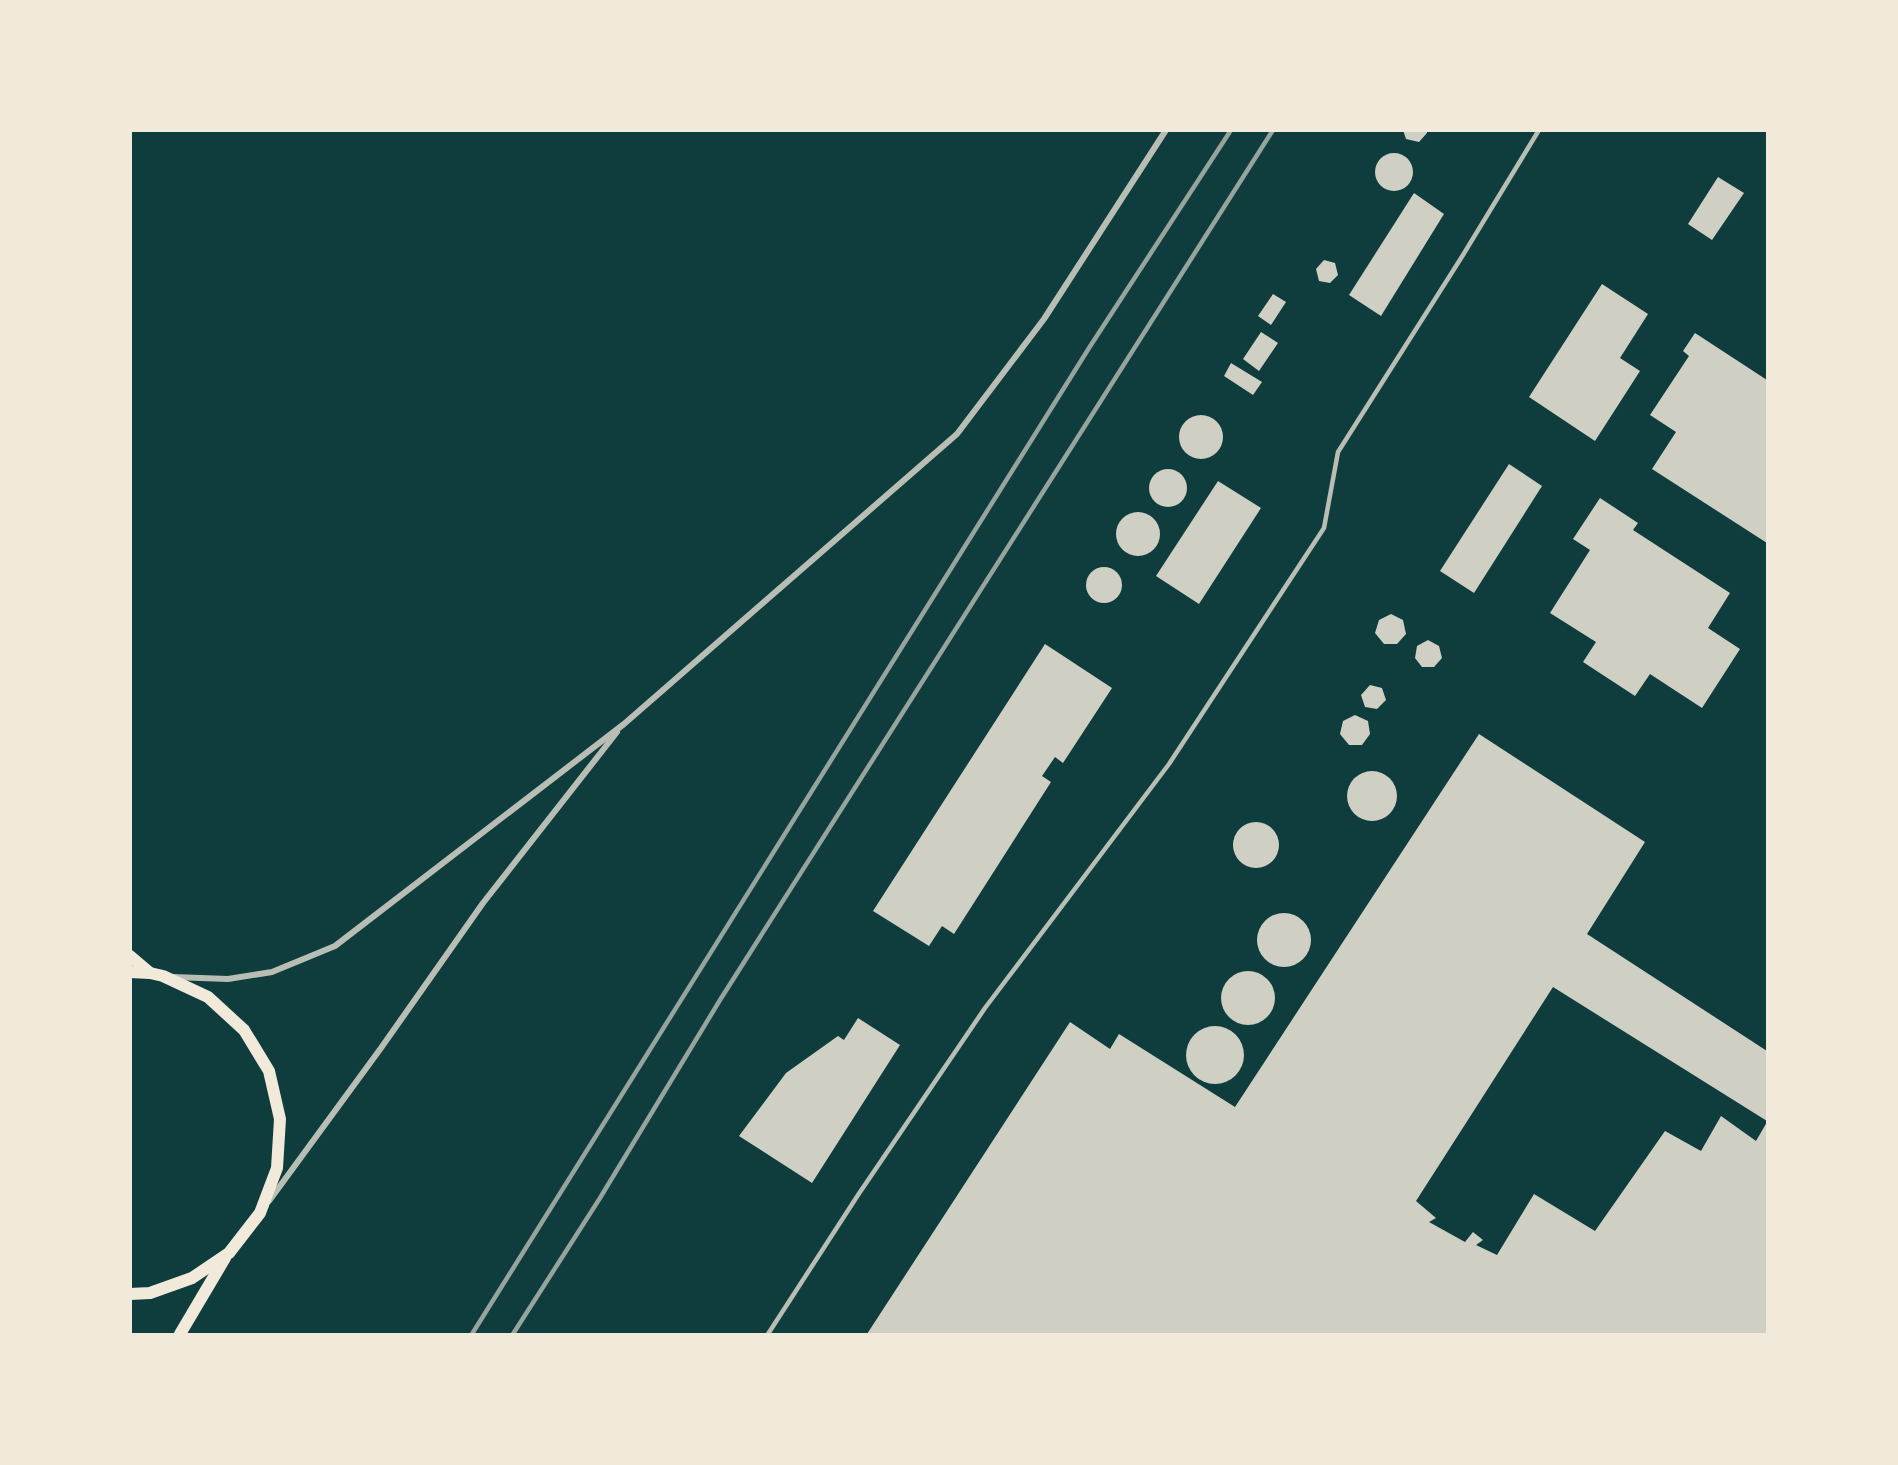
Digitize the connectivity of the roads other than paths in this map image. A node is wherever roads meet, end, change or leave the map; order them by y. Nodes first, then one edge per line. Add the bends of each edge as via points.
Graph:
1 (1166, 130) edge
2 (1539, 130) edge
3 (624, 723) junction
4 (130, 956) edge
5 (130, 972) edge
6 (150, 973) junction
7 (163, 976) junction
8 (260, 1213) junction
9 (229, 1252) junction
10 (130, 1294) edge
11 (180, 1335) edge
12 (768, 1335) edge

1 - 3 street via 1044,319 957,434
2 - 12 lane via 1338,452 1324,528 1169,764 985,1008
3 - 7 street via 334,946 272,972 228,979
3 - 8 street via 483,903
4 - 6 main road
5 - 6 main road
6 - 7 main road
7 - 8 main road via 208,997 244,1030 269,1071 280,1119 277,1168
8 - 9 main road
9 - 10 main road via 192,1278 150,1293
9 - 11 main road

